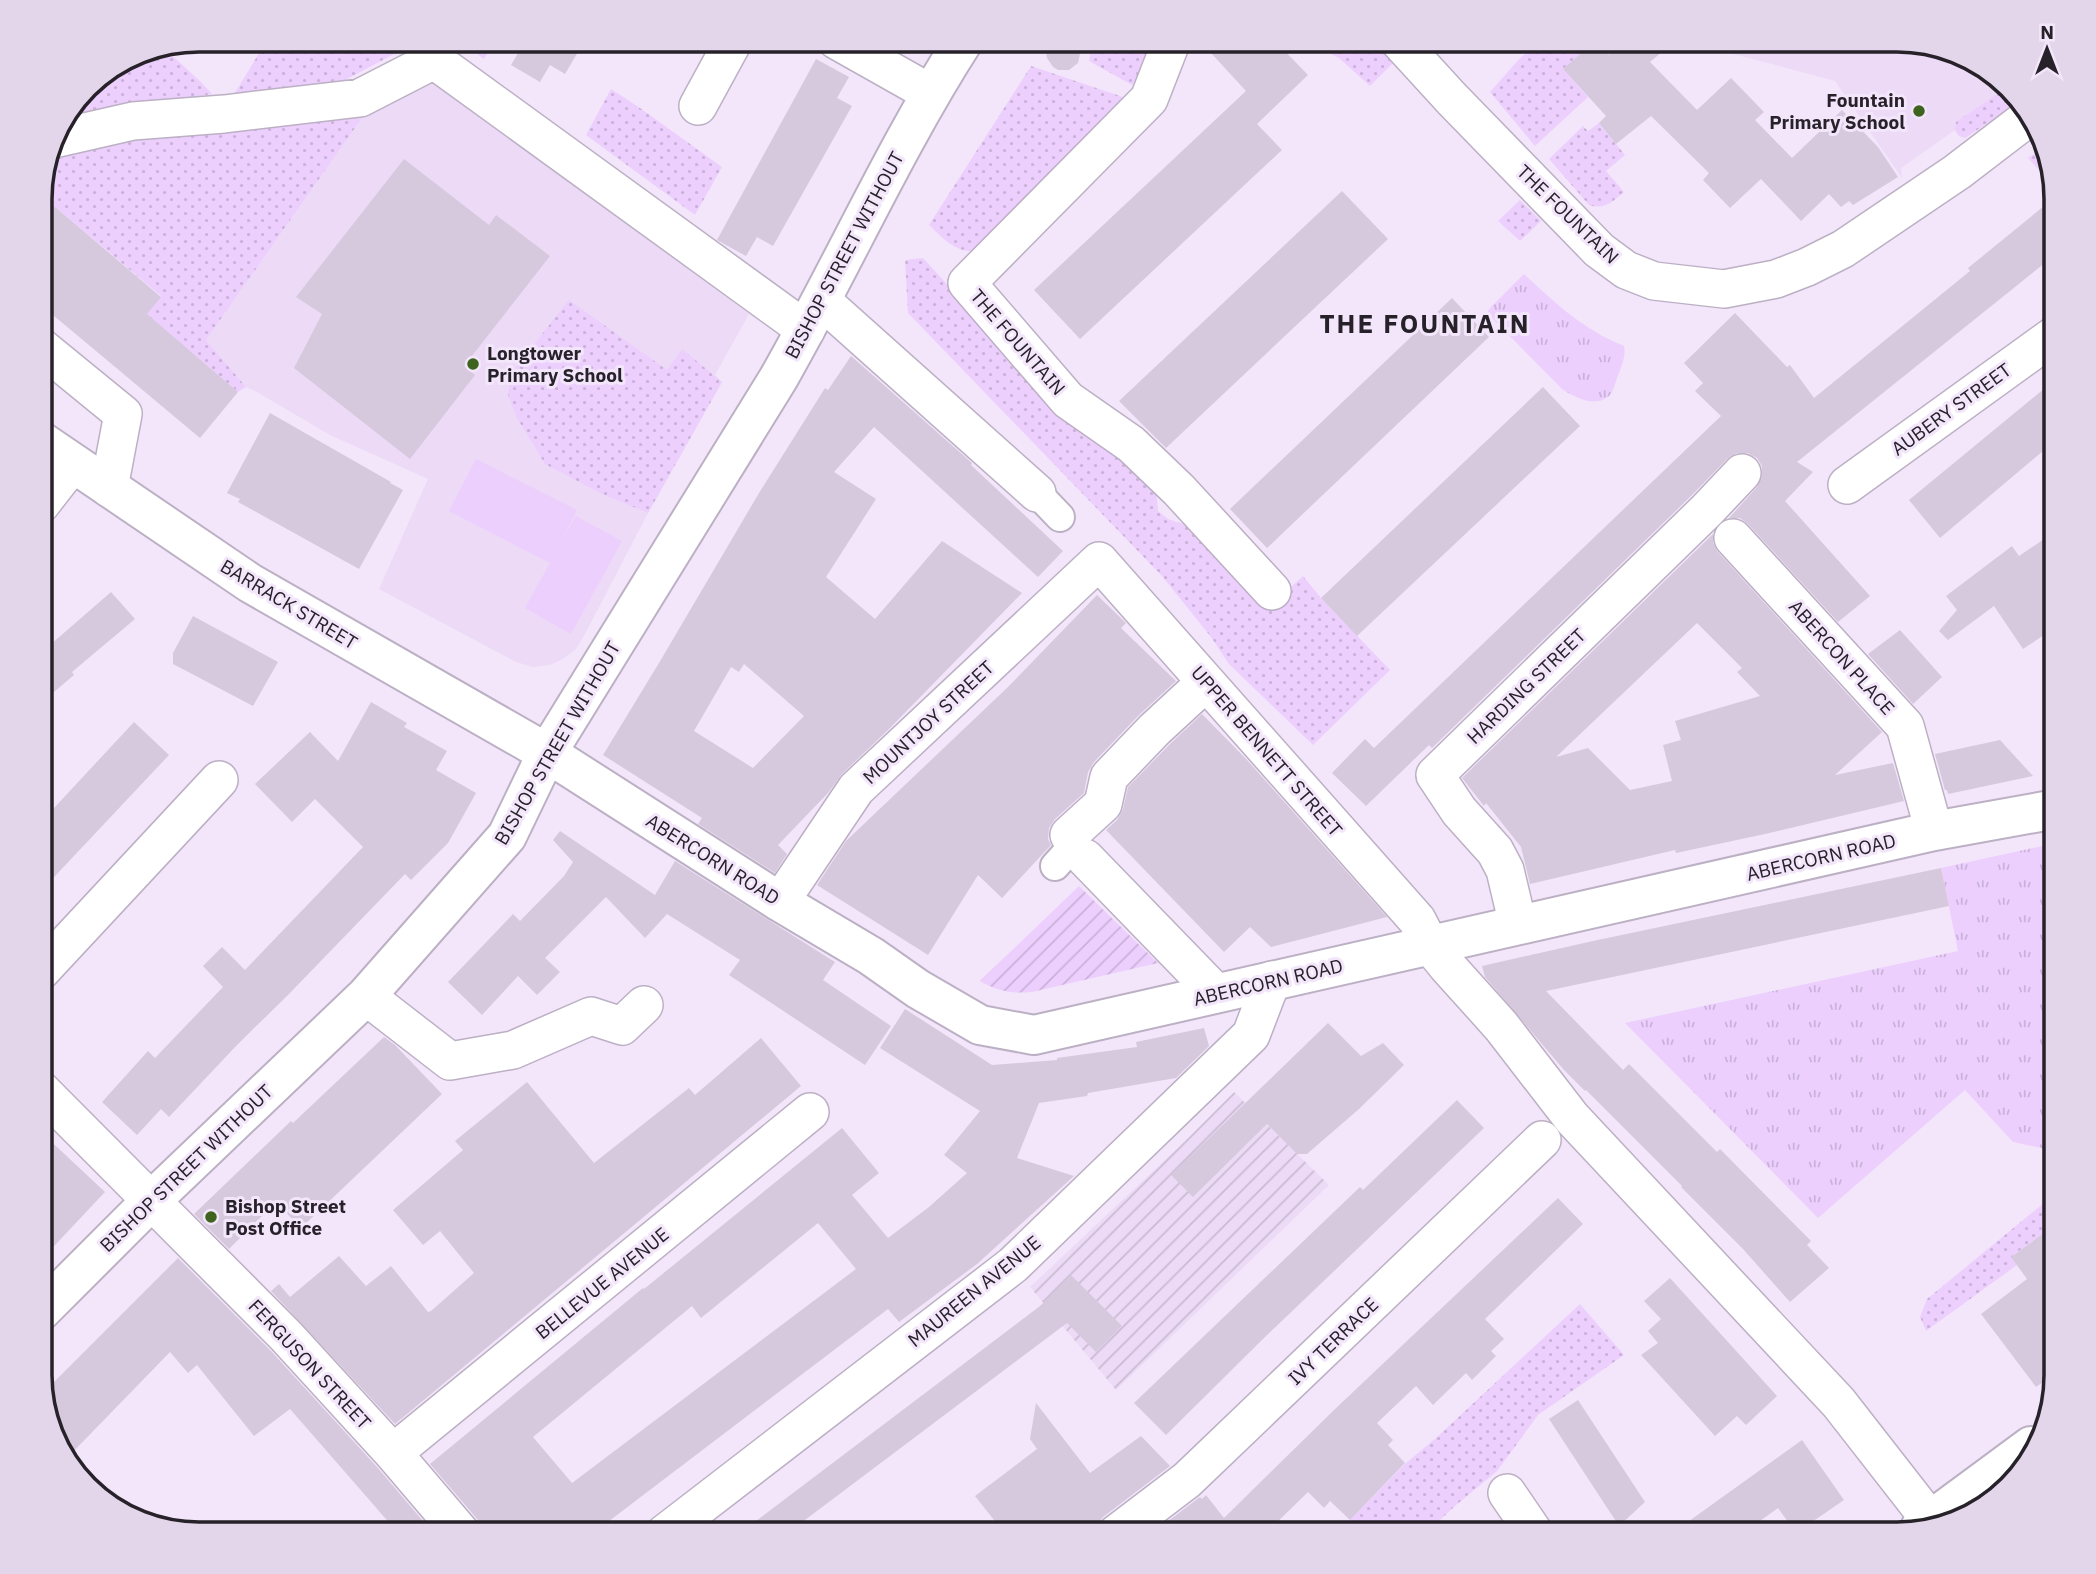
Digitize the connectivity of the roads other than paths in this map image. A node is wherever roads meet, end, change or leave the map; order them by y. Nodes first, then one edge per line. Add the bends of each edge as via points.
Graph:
1 (727, 52) edge
2 (857, 52) edge
3 (956, 52) edge
4 (1167, 52) edge
5 (1409, 52) edge
6 (930, 93) junction
7 (698, 106) dead end
8 (2022, 123) edge
9 (67, 136) edge
10 (813, 315) junction
11 (2044, 343) edge
12 (53, 357) edge
13 (53, 449) edge
14 (73, 463) junction
15 (1742, 473) dead end
16 (1847, 485) dead end
17 (109, 488) junction
18 (53, 489) edge
19 (1048, 505) dead end
20 (1733, 538) dead end
21 (1099, 561) joint
22 (1272, 591) dead end
23 (1206, 682) junction
24 (547, 753) junction
25 (219, 780) dead end
26 (2044, 810) edge
27 (1934, 831) junction
28 (779, 902) junction
29 (1518, 925) junction
30 (1430, 945) junction
31 (53, 958) edge
32 (1272, 981) junction
33 (1216, 993) junction
34 (366, 996) junction
35 (644, 1005) dead end
36 (53, 1102) edge
37 (810, 1112) dead end
38 (1542, 1140) dead end
39 (152, 1200) junction
40 (53, 1299) edge
41 (393, 1453) junction
42 (2019, 1455) edge
43 (1507, 1493) dead end
44 (1939, 1515) edge
45 (1922, 1519) edge
46 (452, 1522) edge
47 (680, 1522) edge
48 (1132, 1522) edge
49 (1527, 1522) edge

1 - 7 street
2 - 6 street
3 - 6 main road, BISHOP STREET WITHOUT
4 - 22 street, THE FOUNTAIN via 1149,99 967,283 1067,399 1131,444
5 - 8 street, THE FOUNTAIN via 1599,250 1626,270 1654,281 1724,289 1776,279 1807,267 1892,217
6 - 10 main road, BISHOP STREET WITHOUT
9 - 10 street via 133,121 360,98 435,60
10 - 19 street
10 - 24 main road, BISHOP STREET WITHOUT
11 - 16 street, AUBERY STREET
12 - 17 street via 123,414
13 - 14 main road, BARRACK STREET
14 - 17 main road, BARRACK STREET
14 - 18 street
15 - 29 street, HARDING STREET via 1435,775 1505,870
17 - 24 main road, BARRACK STREET via 250,583
20 - 27 street, ABERCON PLACE via 1905,726
21 - 23 street, UPPER BENNETT STREET
21 - 28 street, MOUNTJOY STREET via 856,789
23 - 30 street, UPPER BENNETT STREET via 1417,920
23 - 33 street via 1109,777 1102,804 1070,853
24 - 28 main road, ABERCORN ROAD
24 - 34 main road, BISHOP STREET WITHOUT via 507,836
25 - 31 street
26 - 27 main road, ABERCORN ROAD
27 - 29 main road, ABERCORN ROAD
28 - 33 main road, ABERCORN ROAD via 980,1025 1034,1035
29 - 30 main road, ABERCORN ROAD
30 - 32 main road, ABERCORN ROAD
30 - 45 street, UPPER BENNETT STREET via 1572,1118 1839,1403
32 - 33 main road, ABERCORN ROAD
32 - 47 street, MAUREEN AVENUE via 1251,1035 1013,1265
34 - 35 street via 450,1060 513,1050 591,1016 622,1026
34 - 39 main road, BISHOP STREET WITHOUT
36 - 39 street, FERGUSON STREET
37 - 41 street, BELLEVUE AVENUE
38 - 48 street, IVY TERRACE via 1187,1480
39 - 40 main road, BISHOP STREET WITHOUT
39 - 41 street, FERGUSON STREET
41 - 46 street, FERGUSON STREET
42 - 44 main road
43 - 49 street

